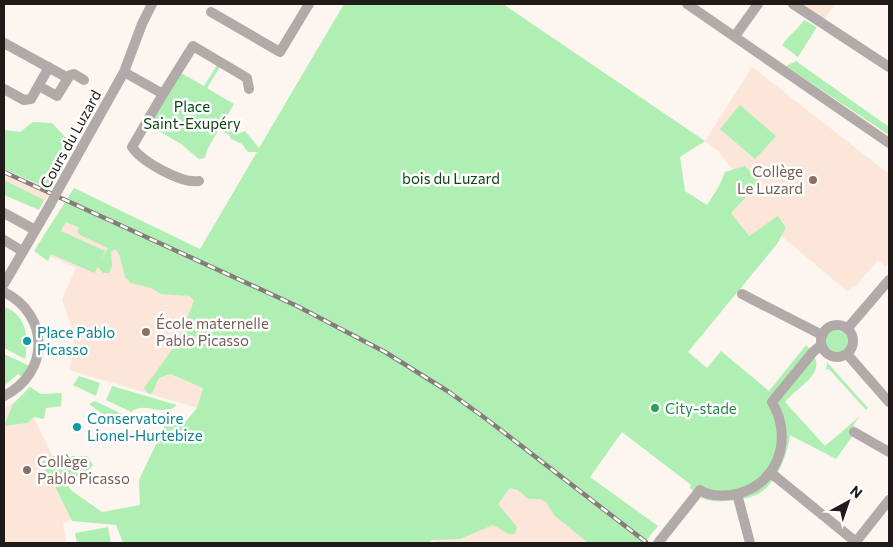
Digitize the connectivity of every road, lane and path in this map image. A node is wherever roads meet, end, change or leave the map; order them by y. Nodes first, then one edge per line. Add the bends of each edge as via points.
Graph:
1 (152, 4) edge
2 (308, 4) edge
3 (687, 4) edge
4 (758, 4) edge
5 (793, 4) edge
6 (211, 12) dead end
7 (735, 36) junction
8 (4, 42) edge
9 (49, 67) junction
10 (889, 67) edge
11 (124, 72) junction
12 (68, 78) junction
13 (84, 80) dead end
14 (39, 86) junction
15 (4, 89) edge
16 (250, 90) dead end
17 (163, 94) junction
18 (824, 98) junction
19 (889, 143) edge
20 (889, 150) edge
21 (199, 181) dead end
22 (4, 213) edge
23 (35, 230) junction
24 (4, 240) edge
25 (22, 251) junction
26 (889, 280) edge
27 (4, 284) edge
28 (4, 292) edge
29 (742, 294) dead end
30 (847, 329) junction
31 (821, 340) junction
32 (847, 354) junction
33 (4, 396) edge
34 (888, 398) edge
35 (854, 432) dead end
36 (889, 452) edge
37 (771, 473) junction
38 (737, 494) junction
39 (889, 500) edge
40 (658, 543) edge
41 (750, 543) edge
42 (855, 543) edge

1 - 11 street, Cours du Luzard
2 - 6 street via 280,52
3 - 7 street
4 - 7 street
5 - 10 street
7 - 18 street
8 - 9 street
9 - 12 street
9 - 14 street
11 - 17 street
11 - 23 street, Cours du Luzard, bridge
12 - 13 street via 74,74
12 - 14 street via 58,96
14 - 15 street via 31,98 24,100
16 - 17 street via 247,78 193,46
17 - 21 street via 132,147 137,154 181,180
18 - 19 street
18 - 20 street
22 - 23 street
23 - 25 street, Cours du Luzard
24 - 25 street
25 - 27 street, Cours du Luzard
26 - 30 street
28 - 33 street via 29,312 36,328 38,347 27,378
29 - 31 street
30 - 31 street via 833,326
30 - 32 street via 853,341
31 - 32 street via 831,357
31 - 37 street via 772,402 782,423 783,446
32 - 34 street
35 - 36 street
37 - 38 street via 755,487
37 - 42 street
38 - 40 street via 718,495 700,490
38 - 41 street
39 - 42 street

